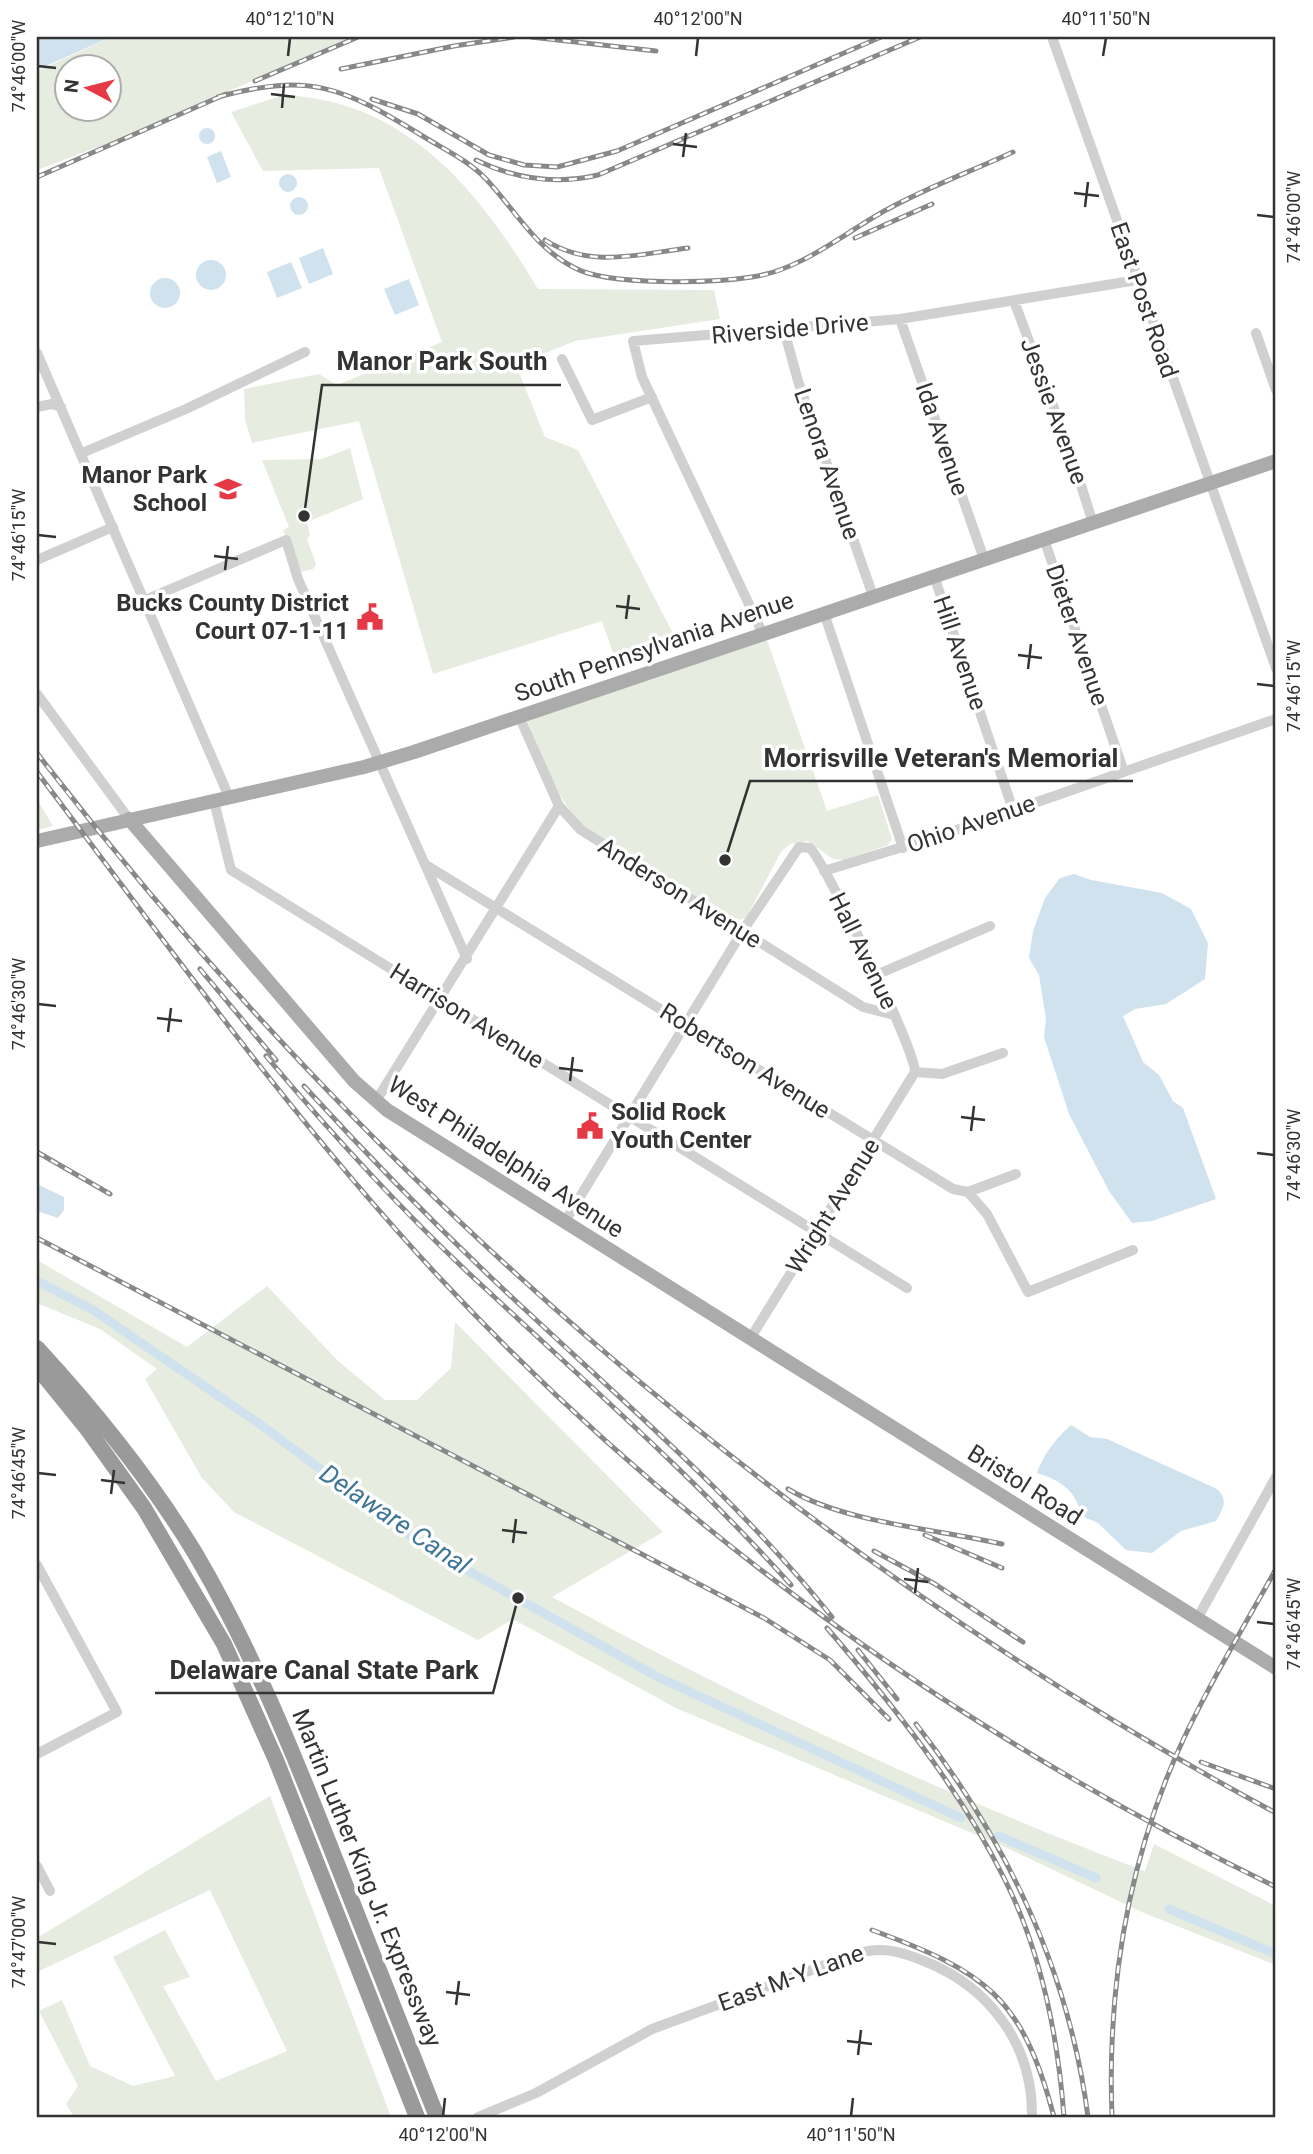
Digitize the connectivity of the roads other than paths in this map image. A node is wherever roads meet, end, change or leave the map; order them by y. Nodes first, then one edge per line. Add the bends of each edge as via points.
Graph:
1 (1052, 37) edge
2 (1137, 280) junction
3 (1014, 301) junction
4 (900, 319) junction
5 (784, 330) junction
6 (1256, 333) dead end
7 (305, 352) dead end
8 (37, 353) edge
9 (562, 359) dead end
10 (1276, 390) edge
11 (652, 397) junction
12 (37, 407) edge
13 (61, 407) junction
14 (82, 453) junction
15 (1276, 461) edge
16 (1209, 484) junction
17 (1093, 523) junction
18 (113, 527) junction
19 (1044, 539) junction
20 (984, 559) junction
21 (37, 560) edge
22 (934, 576) junction
23 (873, 596) junction
24 (145, 600) junction
25 (824, 613) junction
26 (763, 634) junction
27 (1276, 668) edge
28 (37, 694) edge
29 (519, 716) junction
30 (1276, 719) edge
31 (377, 761) junction
32 (1124, 772) junction
33 (229, 797) junction
34 (214, 801) junction
35 (559, 806) junction
36 (1013, 810) junction
37 (129, 819) junction
38 (37, 841) edge
39 (903, 848) junction
40 (426, 866) junction
41 (824, 872) junction
42 (498, 908) junction
43 (990, 926) dead end
44 (742, 932) junction
45 (467, 959) junction
46 (876, 975) junction
47 (441, 999) junction
48 (894, 1015) junction
49 (686, 1024) junction
50 (1003, 1053) dead end
51 (915, 1072) junction
52 (376, 1101) junction
53 (629, 1116) junction
54 (873, 1139) junction
55 (1016, 1174) dead end
56 (968, 1192) junction
57 (564, 1223) junction
58 (817, 1232) junction
59 (1133, 1250) dead end
60 (907, 1288) dead end
61 (750, 1339) junction
62 (37, 1348) edge
63 (37, 1367) edge
64 (1276, 1477) edge
65 (37, 1565) edge
66 (1197, 1619) junction
67 (1276, 1668) edge
68 (37, 1754) edge
69 (37, 1866) edge
70 (50, 1891) dead end
71 (417, 2117) edge
72 (438, 2117) edge
73 (478, 2117) edge
74 (1032, 2117) edge

1 - 2 street, East Post Road
2 - 3 street, Riverside Drive
2 - 16 street, East Post Road
3 - 4 street, Riverside Drive
3 - 17 street, Jessie Avenue
4 - 5 street, Riverside Drive
4 - 20 street, Ida Avenue
5 - 11 street, Riverside Drive via 633,341 637,364
5 - 23 street, Lenora Avenue
6 - 10 street
7 - 14 street
8 - 13 street
9 - 11 street via 592,420
11 - 26 street
12 - 13 street
13 - 14 street
14 - 18 street
15 - 16 main road, South Pennsylvania Avenue
16 - 17 main road, South Pennsylvania Avenue
16 - 27 street, East Post Road
17 - 19 main road, South Pennsylvania Avenue
18 - 21 street
18 - 24 street
19 - 20 main road, South Pennsylvania Avenue
19 - 32 street, Dieter Avenue
20 - 22 main road, South Pennsylvania Avenue
22 - 23 main road, South Pennsylvania Avenue
22 - 36 street, Hill Avenue
23 - 25 main road, South Pennsylvania Avenue
24 - 31 street via 286,541
24 - 33 street
25 - 26 main road, South Pennsylvania Avenue
25 - 39 street
26 - 29 main road, South Pennsylvania Avenue
28 - 37 street
29 - 31 main road, South Pennsylvania Avenue
29 - 35 street, Anderson Avenue
30 - 32 street, Ohio Avenue
31 - 33 main road, South Pennsylvania Avenue
31 - 40 street
32 - 36 street, Ohio Avenue
33 - 34 main road, South Pennsylvania Avenue
34 - 37 main road, South Pennsylvania Avenue
34 - 47 street, Harrison Avenue via 231,870
35 - 42 street
35 - 44 street, Anderson Avenue via 582,830
36 - 39 street, Ohio Avenue
37 - 38 main road, South Pennsylvania Avenue
37 - 52 main road, West Philadelphia Avenue
39 - 41 street, Ohio Avenue
40 - 42 street, Robertson Avenue
40 - 45 street
41 - 44 street, Hall Avenue via 810,848 794,850
41 - 46 street, Hall Avenue
42 - 45 street
42 - 49 street, Robertson Avenue
43 - 46 street
44 - 48 street, Anderson Avenue via 863,1007
44 - 49 street
45 - 47 street
46 - 48 street, Hall Avenue
47 - 52 street
47 - 53 street, Harrison Avenue
48 - 51 street, Hall Avenue
49 - 53 street
49 - 54 street, Robertson Avenue
50 - 51 street via 942,1074
51 - 54 street, Wright Avenue
52 - 57 main road, West Philadelphia Avenue via 405,1124
53 - 57 street
53 - 58 street, Harrison Avenue
54 - 56 street, Robertson Avenue via 953,1189
54 - 58 street, Wright Avenue
55 - 56 street
56 - 59 street, Robertson Avenue via 986,1214 1027,1291
57 - 61 main road, West Philadelphia Avenue
58 - 60 street, Harrison Avenue
58 - 61 street, Wright Avenue
61 - 66 main road, Bristol Road
62 - 72 highway, Martin Luther King Jr. Expressway via 101,1420 158,1497 194,1551 240,1636 293,1752
63 - 71 highway, Martin Luther King Jr. Expressway via 144,1508 239,1673
64 - 66 street
65 - 68 street via 117,1712
66 - 67 main road, Bristol Road
69 - 70 street
73 - 74 street, East M-Y Lane via 543,2090 652,2029 882,1948 956,1976 993,2008 1024,2059

